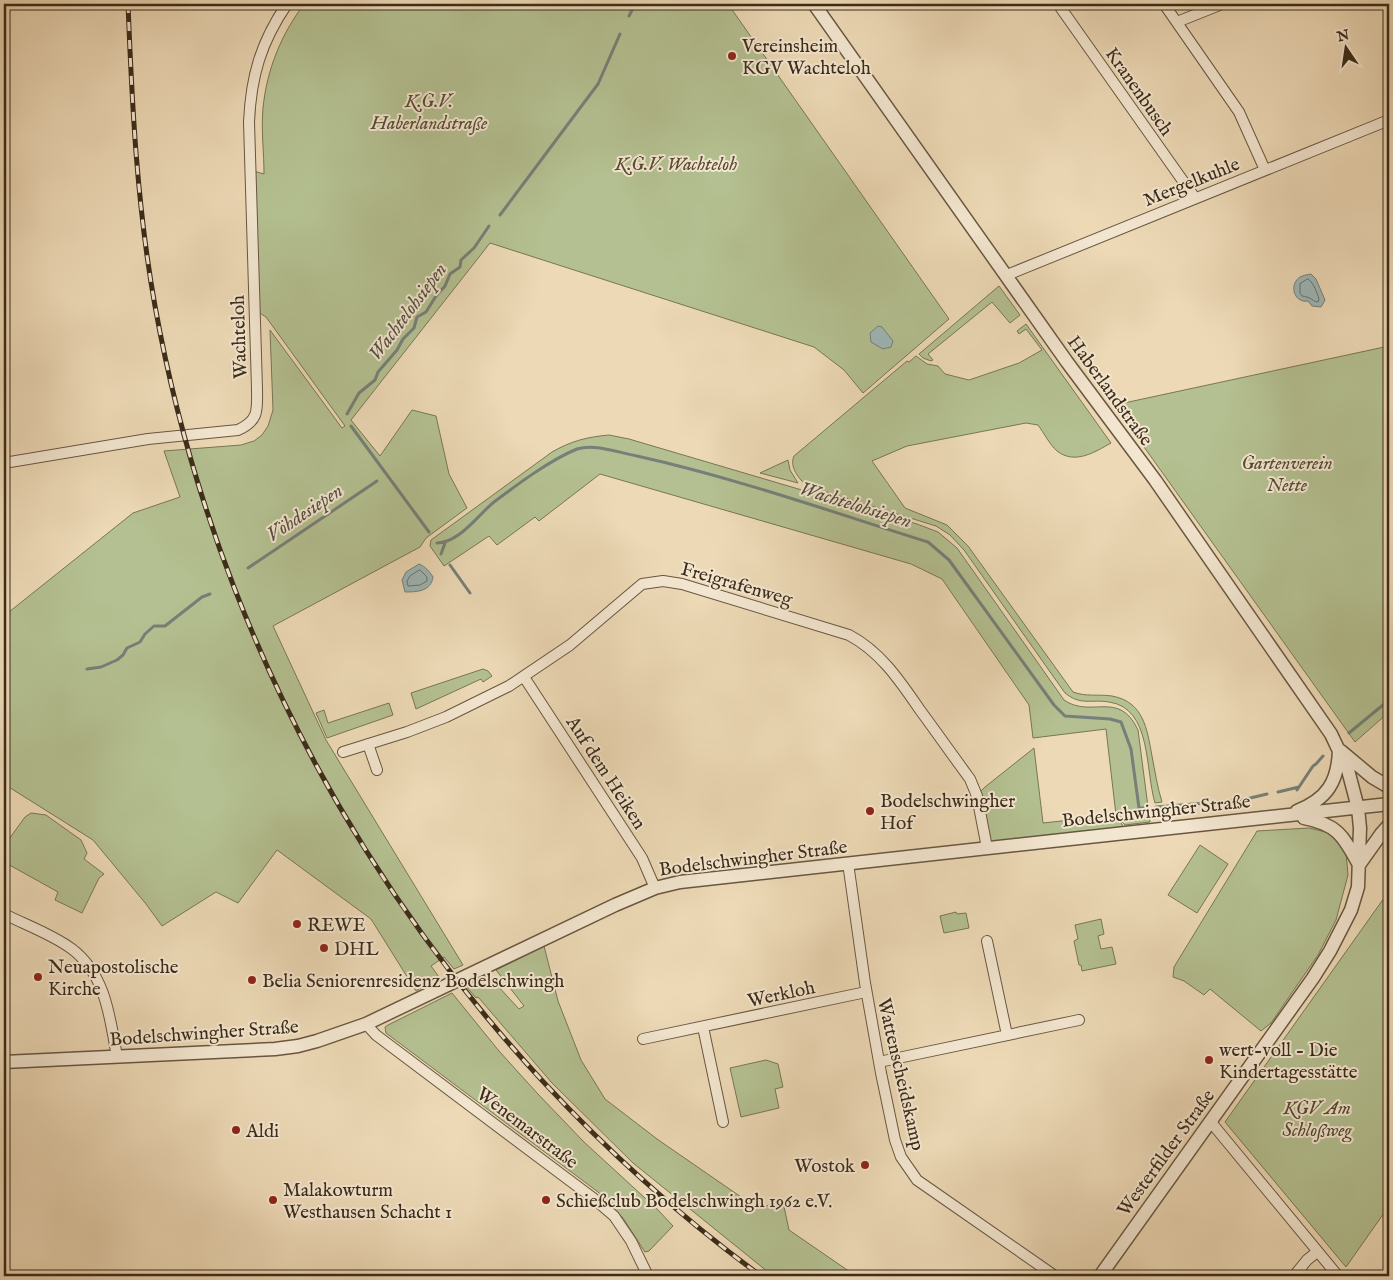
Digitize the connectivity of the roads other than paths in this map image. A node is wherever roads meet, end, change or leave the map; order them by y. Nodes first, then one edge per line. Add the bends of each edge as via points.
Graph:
1 (287, 4) edge
2 (814, 4) edge
3 (1058, 4) edge
4 (1164, 4) edge
5 (1222, 4) edge
6 (1177, 22) junction
7 (1389, 120) edge
8 (1265, 170) junction
9 (1195, 198) junction
10 (1007, 275) junction
11 (4, 464) edge
12 (524, 677) junction
13 (368, 744) junction
14 (1339, 750) junction
15 (343, 752) dead end
16 (377, 770) dead end
17 (1389, 787) edge
18 (1389, 804) edge
19 (1358, 808) junction
20 (1288, 815) junction
21 (1389, 825) edge
22 (987, 848) junction
23 (848, 863) junction
24 (1359, 865) junction
25 (655, 888) junction
26 (4, 914) edge
27 (987, 941) dead end
28 (866, 992) junction
29 (1079, 1020) dead end
30 (366, 1024) junction
31 (703, 1027) junction
32 (1007, 1035) junction
33 (643, 1039) dead end
34 (117, 1057) junction
35 (4, 1062) edge
36 (879, 1062) junction
37 (1210, 1121) junction
38 (723, 1122) dead end
39 (1317, 1252) junction
40 (648, 1276) edge
41 (1055, 1276) edge
42 (1100, 1276) edge
43 (1294, 1276) edge
44 (1338, 1276) edge

1 - 11 street, Wachteloh via 265,40 255,69 250,102 255,418 238,430 148,439
2 - 10 street, Haberlandstraße
3 - 9 street, Kranenbusch
4 - 6 street
5 - 6 street
6 - 8 street via 1239,112
7 - 8 street, Mergelkuhle
8 - 9 street, Mergelkuhle
9 - 10 street, Mergelkuhle
10 - 14 street, Haberlandstraße via 1160,488
12 - 13 street, Freigrafenweg via 446,717
12 - 22 street, Freigrafenweg via 570,645 642,584 662,581 682,584 850,635 871,648 892,670 970,779 977,796
12 - 25 street, Auf dem Heiken via 642,858
13 - 15 street, Freigrafenweg
13 - 16 street
14 - 17 street
14 - 19 street, Haberlandstraße
14 - 20 street via 1334,778 1324,796
18 - 19 street, Bodelschwingher Straße
19 - 20 street, Bodelschwingher Straße
19 - 24 street, Westerfilder Straße
20 - 22 street, Bodelschwingher Straße
20 - 24 street via 1331,826
21 - 24 street
22 - 23 street, Bodelschwingher Straße
23 - 25 street, Bodelschwingher Straße via 680,882
23 - 28 street, Wattenscheidskamp
24 - 37 street, Westerfilder Straße via 1358,888 1351,910 1330,951
25 - 30 street, Bodelschwingher Straße
26 - 34 street via 52,937 86,962 104,993
27 - 32 street
28 - 31 street, Werkloh
28 - 36 street, Wattenscheidskamp
29 - 32 street
30 - 34 street, Bodelschwingher Straße via 317,1041 280,1049
30 - 40 street, Wenemarstraße via 376,1035 614,1216
31 - 33 street, Werkloh
31 - 38 street
32 - 36 street
34 - 35 street, Bodelschwingher Straße
36 - 41 street, Wattenscheidskamp via 895,1140 908,1170 917,1180
37 - 39 street
37 - 42 street, Westerfilder Straße
39 - 43 street
39 - 44 street

